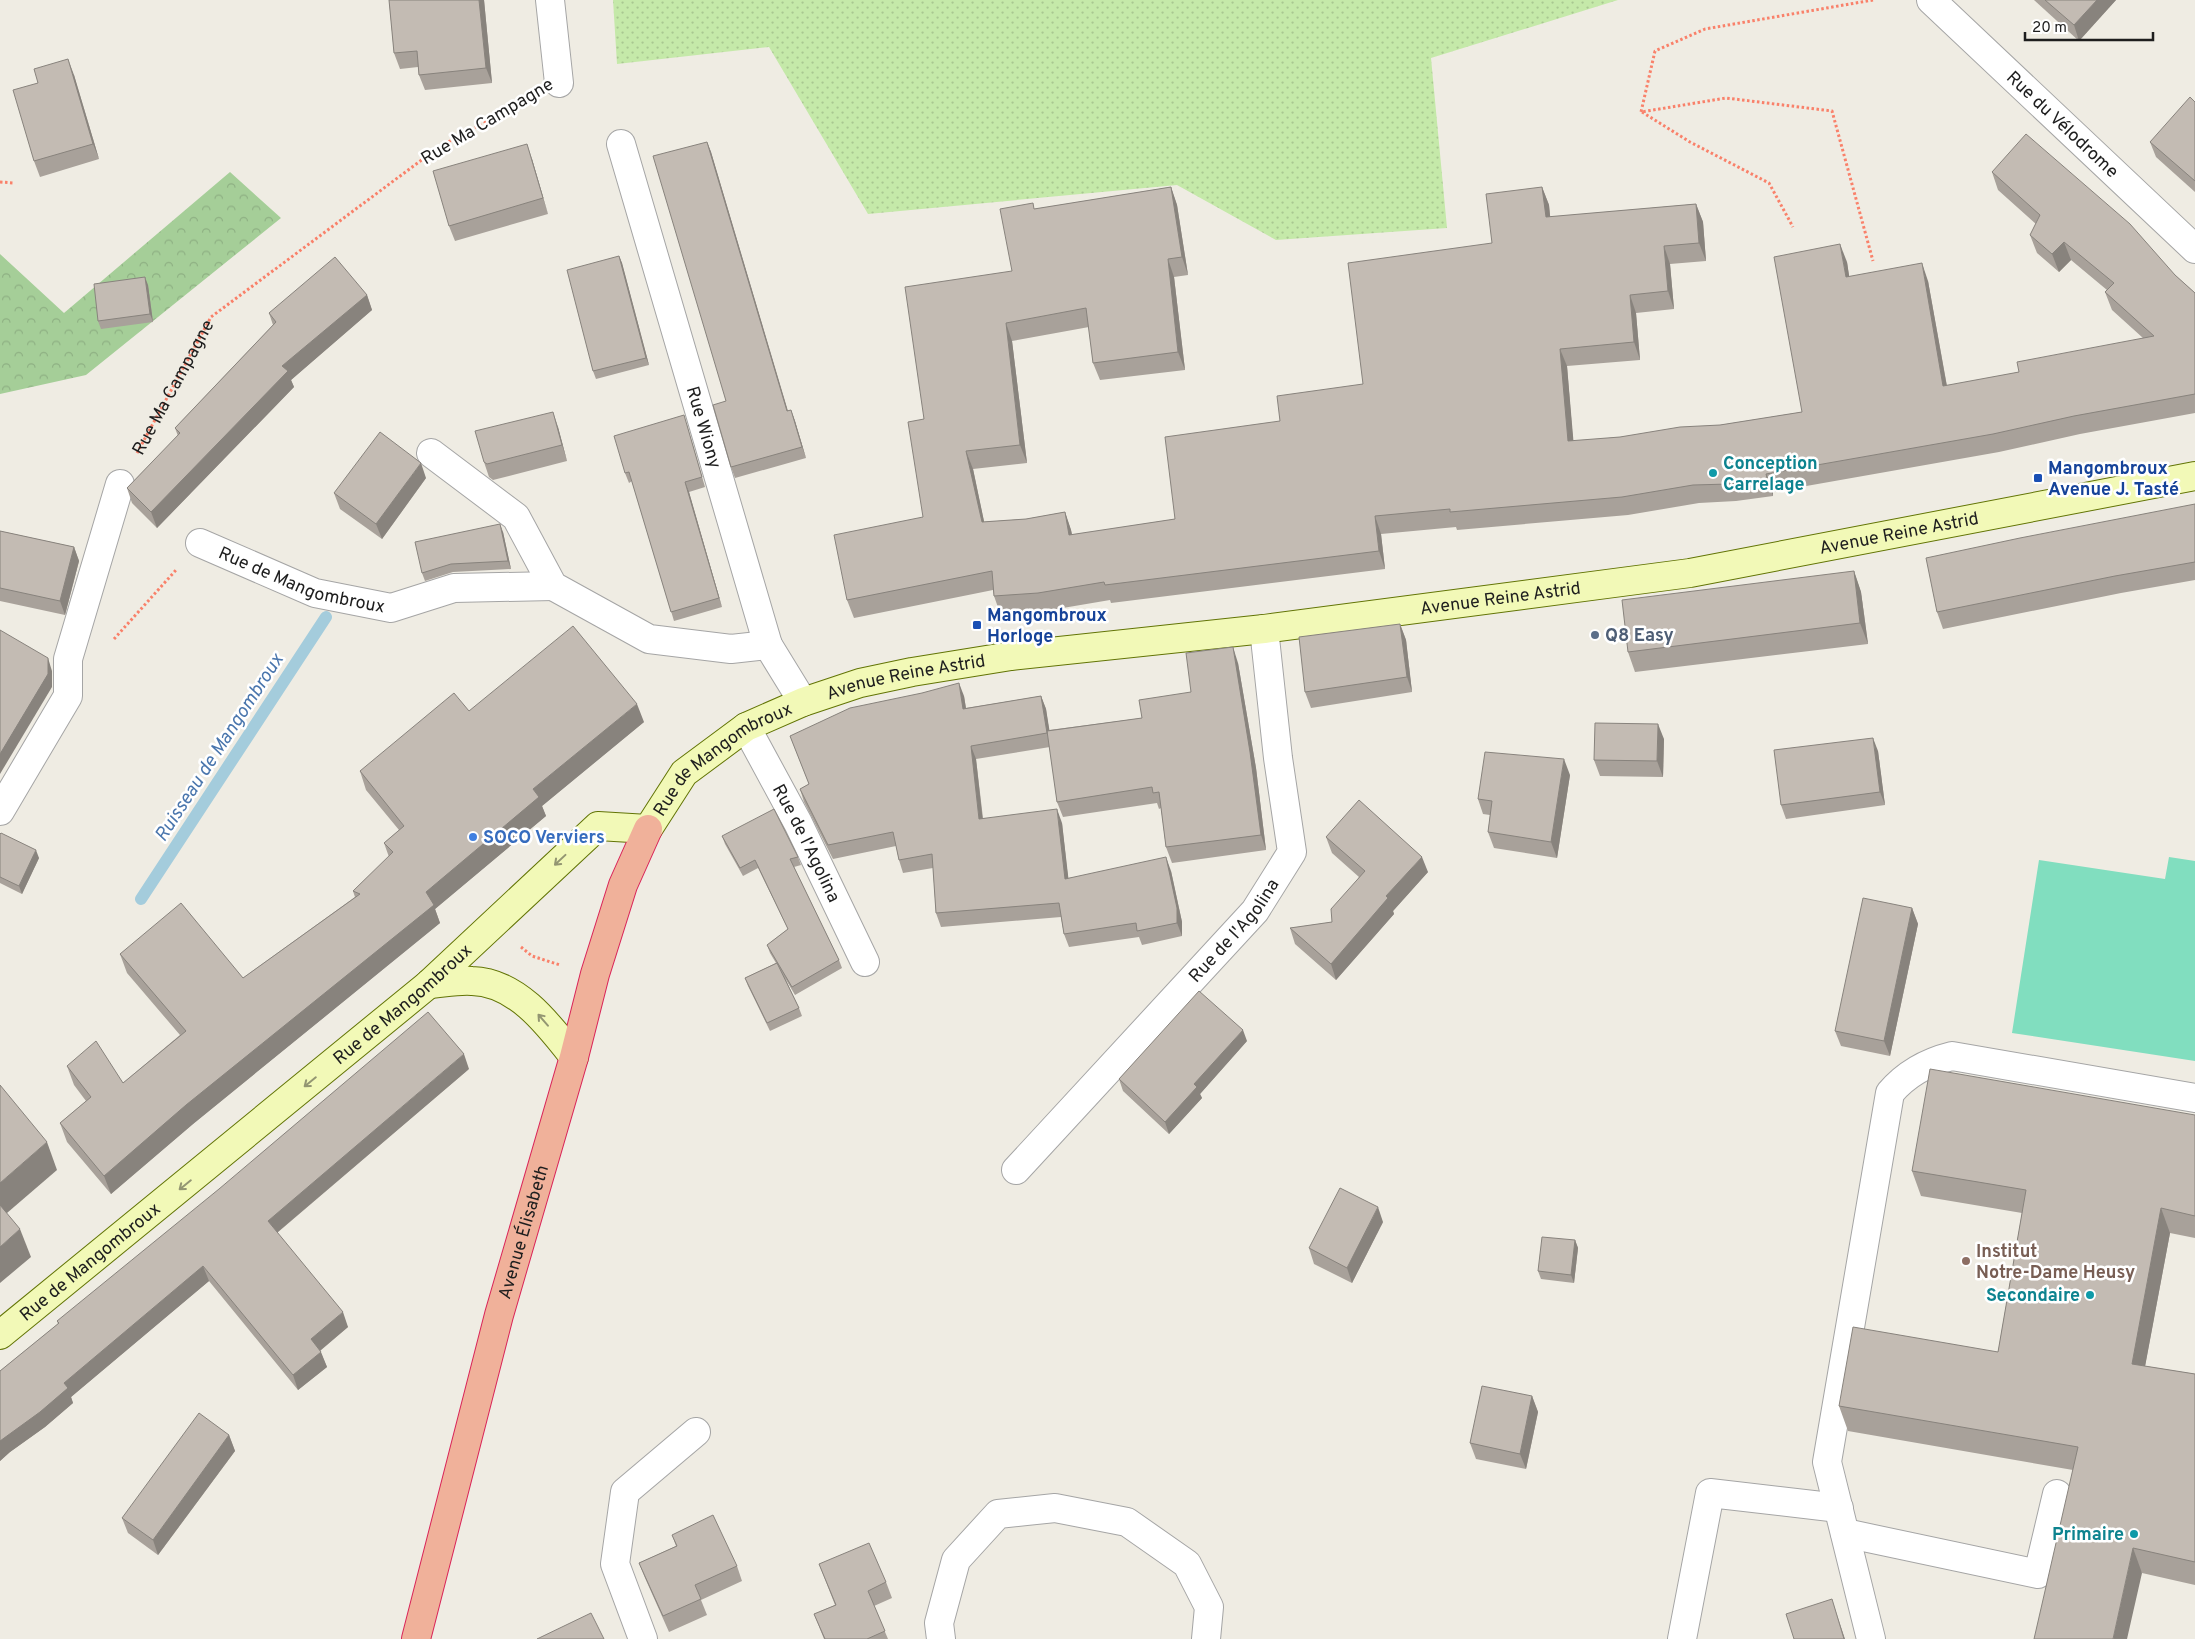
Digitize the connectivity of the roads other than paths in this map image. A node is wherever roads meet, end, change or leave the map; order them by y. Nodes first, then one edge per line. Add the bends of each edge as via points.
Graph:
1 (550, 0) edge
2 (1931, 0) edge
3 (559, 83) road end
4 (621, 144) dead end
5 (2195, 249) edge
6 (430, 452) dead end
7 (2195, 476) edge
8 (120, 484) road end
9 (200, 543) road end
10 (553, 586) junction
11 (1264, 629) junction
12 (768, 645) junction
13 (803, 702) junction
14 (746, 727) junction
15 (0, 811) edge
16 (648, 829) junction
17 (865, 962) dead end
18 (429, 984) junction
19 (574, 1057) junction
20 (2195, 1098) edge
21 (1016, 1170) dead end
22 (0, 1335) edge
23 (696, 1432) dead end
24 (2057, 1494) dead end
25 (1842, 1521) junction
26 (416, 1639) edge
27 (643, 1639) edge
28 (941, 1639) edge
29 (1206, 1639) edge
30 (1682, 1639) edge
31 (1871, 1639) edge

1 - 3 street, Rue Ma Campagne
2 - 5 street, Rue du Vélodrome
4 - 12 street, Rue Wiony
6 - 10 street via 516,517
7 - 11 main road, Avenue Reine Astrid via 1690,573
8 - 15 street via 68,659 68,696
9 - 10 street, Rue de Mangombroux via 315,593 390,608 454,588
10 - 12 street via 649,639 731,649
11 - 13 main road, Avenue Reine Astrid via 1012,656 860,683
11 - 21 street, Rue de l'Agolina via 1292,852 1255,911
12 - 13 street, Rue Wiony
13 - 14 main road, Rue de Mangombroux
14 - 16 main road, Rue de Mangombroux via 684,773
14 - 17 street, Rue de l'Agolina via 798,823
16 -> 18 main road, Rue de Mangombroux via 598,826
16 - 19 highway, Avenue Élisabeth via 624,885 595,974
19 -> 18 main road via 536,1012 502,988 473,980
18 -> 22 main road, Rue de Mangombroux
19 - 26 highway, Avenue Élisabeth via 499,1315
20 - 25 street via 1952,1056 1935,1060 1898,1082 1890,1093 1827,1462
23 - 27 street via 625,1492 615,1564
24 - 25 street via 2038,1574
25 - 30 street via 1710,1493
25 - 31 street
28 - 29 street via 939,1623 956,1560 998,1514 1055,1508 1127,1522 1187,1564 1209,1607

